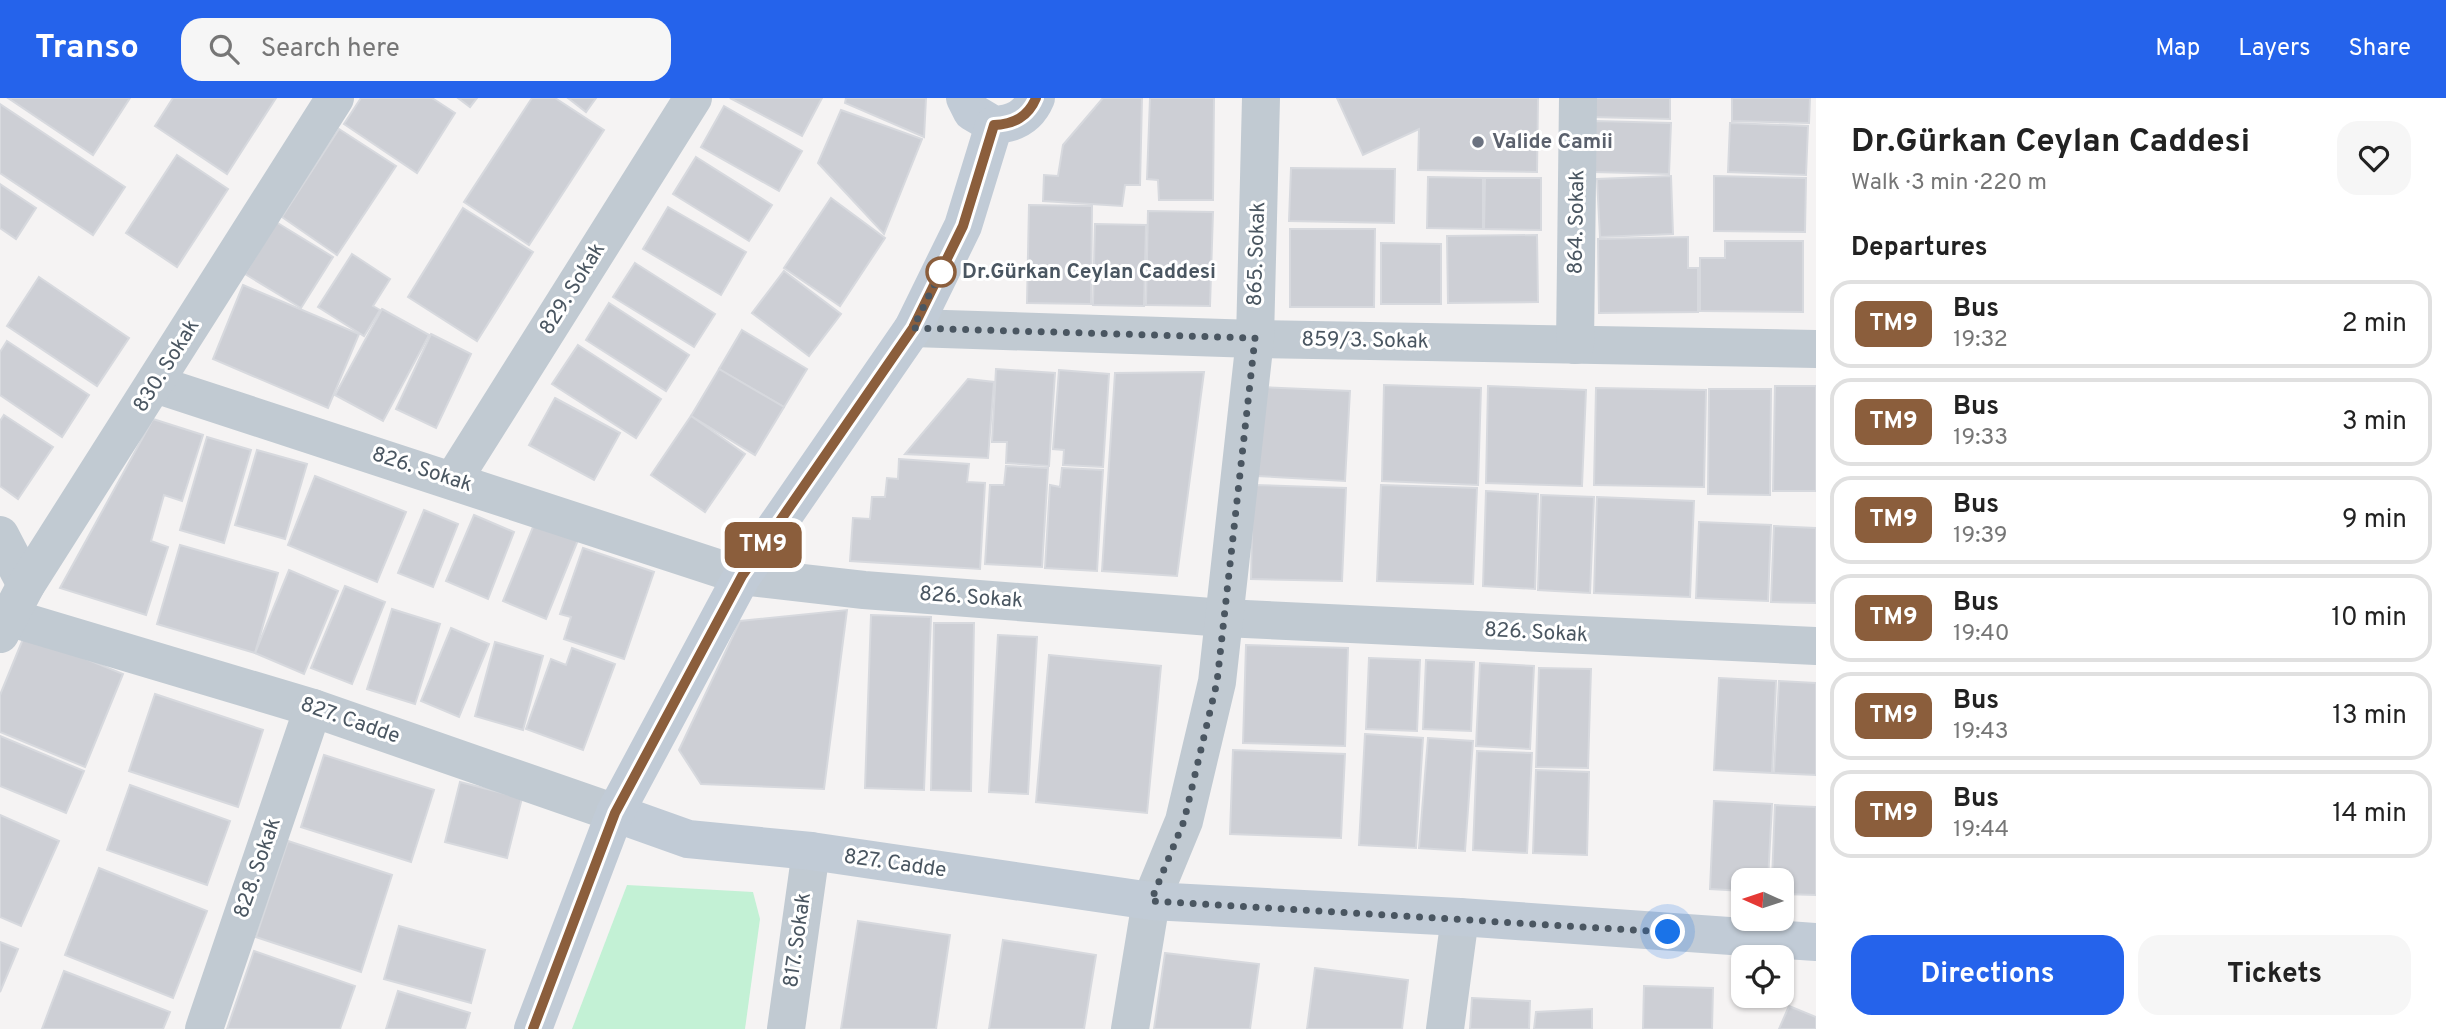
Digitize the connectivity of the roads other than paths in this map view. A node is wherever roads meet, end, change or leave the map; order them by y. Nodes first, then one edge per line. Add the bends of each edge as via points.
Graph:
1 (335, 98) edge
2 (693, 98) edge
3 (965, 98) edge
4 (1036, 98) edge
5 (1261, 98) edge
6 (1578, 98) edge
7 (994, 125) junction
8 (913, 328) junction
9 (1255, 338) junction
10 (1576, 345) junction
11 (1816, 349) edge
12 (155, 384) junction
13 (453, 481) junction
14 (0, 535) edge
15 (742, 576) junction
16 (11, 612) edge
17 (1224, 618) junction
18 (1816, 646) edge
19 (313, 708) junction
20 (615, 813) junction
21 (811, 851) junction
22 (1151, 901) junction
23 (1460, 917) junction
24 (1816, 943) edge
25 (204, 1029) edge
26 (533, 1029) edge
27 (786, 1029) edge
28 (1130, 1029) edge
29 (1445, 1029) edge

1 - 12 street, 830. Sokak
2 - 13 street, 829. Sokak
3 - 7 street via 972,112
4 - 7 street via 1018,121
5 - 9 street, 865. Sokak
6 - 10 street, 864. Sokak
7 - 8 street via 963,226
8 - 9 street, 859/3. Sokak
8 - 15 street
9 - 10 street, 859/3. Sokak
9 - 17 street, 865. Sokak
10 - 11 street, 859/3. Sokak
12 - 13 street, 826. Sokak
12 - 16 street, 830. Sokak
13 - 15 street, 826. Sokak
14 - 16 street
15 - 17 street, 826. Sokak
15 - 20 street
16 - 19 street, 827. Cadde
17 - 18 street, 826. Sokak
17 - 22 street, 865. Sokak via 1217,682 1184,821
19 - 20 street, 827. Cadde
19 - 25 street, 828. Sokak
20 - 21 street, 827. Cadde via 688,839
20 - 26 street
21 - 22 street, 827. Cadde
21 - 27 street, 817. Sokak
22 - 23 street, 827. Cadde
22 - 28 street, 865. Sokak
23 - 24 street, 827. Cadde
23 - 29 street

